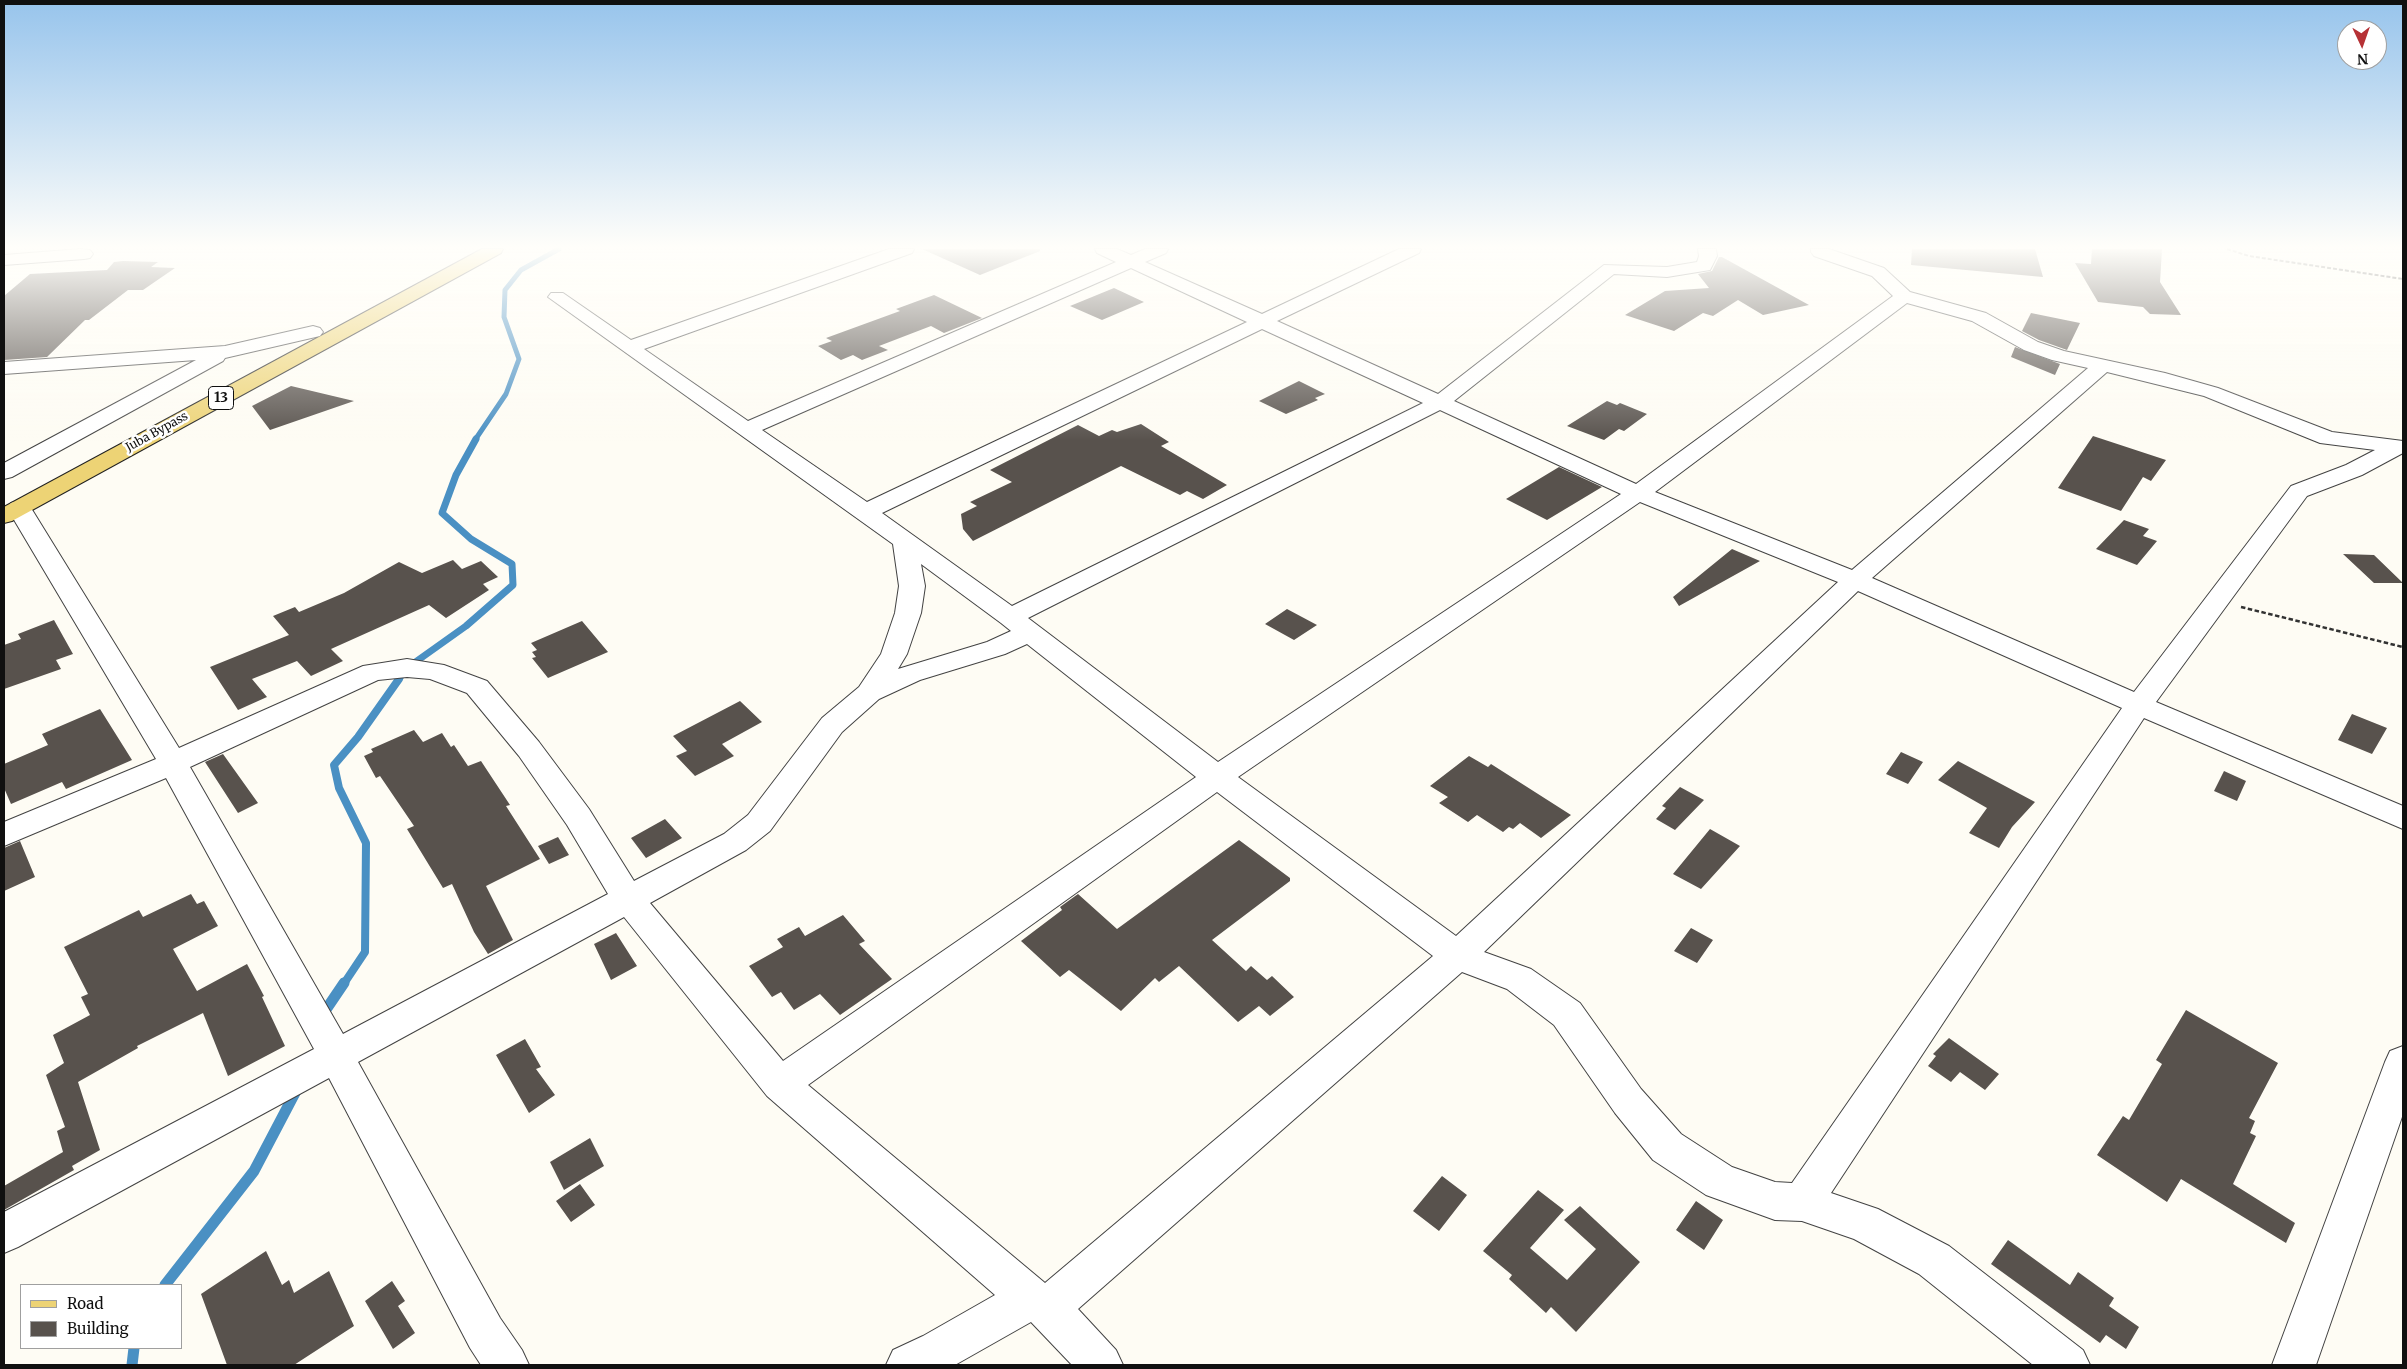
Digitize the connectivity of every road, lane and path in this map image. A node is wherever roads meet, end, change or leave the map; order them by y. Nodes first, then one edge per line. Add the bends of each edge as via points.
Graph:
1 (349, 313) edge
2 (376, 313) edge
3 (580, 313) edge
4 (728, 313) edge
5 (1013, 313) edge
6 (1246, 313) edge
7 (1277, 313) edge
8 (1554, 313) edge
9 (1881, 313) edge
10 (1964, 313) edge
11 (1262, 320) junction
12 (313, 332) junction
13 (630, 348) junction
14 (225, 352) junction
15 (2103, 366) junction
16 (4, 368) edge
17 (1440, 402) junction
18 (747, 429) junction
19 (2400, 447) edge
20 (4, 472) edge
21 (1638, 493) junction
22 (9, 507) edge
23 (865, 512) junction
24 (905, 541) junction
25 (1855, 580) junction
26 (2215, 604) junction
27 (1020, 625) junction
28 (2403, 647) edge
29 (869, 693) junction
30 (2139, 705) junction
31 (173, 763) junction
32 (1217, 777) junction
33 (2403, 818) edge
34 (4, 835) edge
35 (628, 899) junction
36 (1457, 956) junction
37 (334, 1055) junction
38 (2403, 1062) edge
39 (780, 1084) junction
40 (1802, 1202) junction
41 (4, 1233) edge
42 (1040, 1303) junction
43 (507, 1365) edge
44 (908, 1365) edge
45 (1102, 1365) edge
46 (2068, 1365) edge
47 (2294, 1365) edge

1 - 12 main road, Juba Bypass
2 - 22 main road, Juba Bypass / 13
3 - 13 street
4 - 13 street
5 - 18 street
6 - 11 street
7 - 11 street
8 - 17 street
9 - 21 street
10 - 15 street via 1979,317 2031,346
11 - 17 street
11 - 23 street
12 - 14 street
12 - 22 main road, Juba Bypass
13 - 18 street
14 - 16 street
14 - 20 street
15 - 19 street via 2211,392 2328,438
15 - 25 street
17 - 21 street
17 - 27 street
18 - 23 street
19 - 26 street via 2354,470 2299,491
21 - 25 street
21 - 32 street
22 - 31 street
23 - 24 street
24 - 27 street
24 - 29 street via 912,586 908,614 894,654
25 - 30 street
25 - 36 street
26 - 28 path via 2246,608
26 - 30 street
27 - 29 street via 996,648 910,674
27 - 32 street
29 - 35 street via 832,725 759,823 706,859
30 - 33 street
30 - 40 street
31 - 34 street
31 - 35 street via 373,672 407,668 434,670 477,687 529,749 567,802
31 - 37 street
32 - 36 street
32 - 39 street
35 - 37 street
35 - 39 street
36 - 40 street via 1519,979 1567,1014 1628,1101 1667,1147 1720,1182 1775,1201
36 - 42 street
37 - 41 street
37 - 43 street via 485,1333
38 - 47 street
39 - 42 street
40 - 46 street via 1864,1223 1934,1260
42 - 44 street
42 - 45 street

